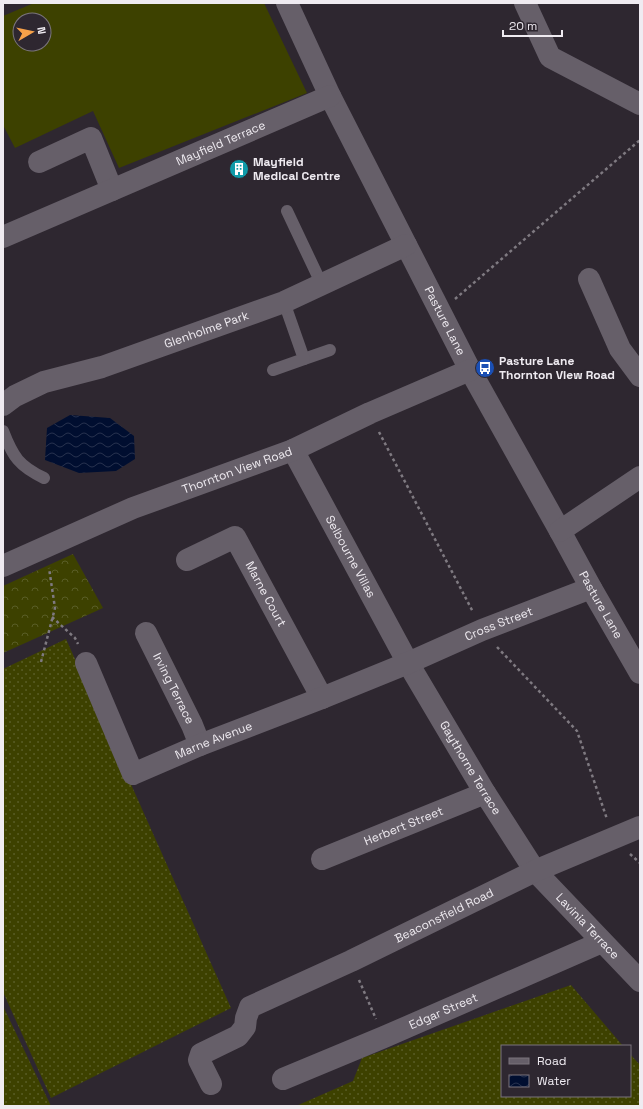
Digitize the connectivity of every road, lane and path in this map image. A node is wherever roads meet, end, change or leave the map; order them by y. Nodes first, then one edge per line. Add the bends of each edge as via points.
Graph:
1 (287, 3) edge
2 (525, 3) edge
3 (330, 96) junction
4 (640, 104) edge
5 (640, 140) edge
6 (39, 162) dead end
7 (112, 190) junction
8 (287, 211) dead end
9 (3, 237) edge
10 (406, 245) junction
11 (589, 279) dead end
12 (322, 285) junction
13 (284, 302) junction
14 (440, 311) junction
15 (330, 350) dead end
16 (304, 359) junction
17 (273, 370) dead end
18 (470, 370) junction
19 (640, 376) edge
20 (3, 405) edge
21 (370, 413) junction
22 (3, 431) edge
23 (292, 450) junction
24 (640, 477) edge
25 (44, 478) dead end
26 (560, 531) junction
27 (46, 547) junction
28 (187, 560) dead end
29 (3, 566) edge
30 (591, 588) junction
31 (52, 617) junction
32 (482, 630) junction
33 (146, 633) dead end
34 (41, 662) dead end
35 (86, 663) joint
36 (408, 663) junction
37 (640, 673) edge
38 (322, 698) junction
39 (200, 745) junction
40 (485, 793) junction
41 (640, 827) edge
42 (613, 838) junction
43 (322, 859) dead end
44 (640, 863) edge
45 (535, 871) junction
46 (602, 942) junction
47 (351, 961) junction
48 (640, 981) edge
49 (384, 1037) junction
50 (283, 1078) dead end
51 (211, 1084) dead end

1 - 3 street, Pasture Lane
2 - 4 street via 550,57
3 - 7 street, Mayfield Terrace
3 - 10 street, Pasture Lane
5 - 14 path
6 - 7 street via 91,138
7 - 9 street, Mayfield Terrace
8 - 12 lane
10 - 12 street, Glenholme Park
10 - 14 street, Pasture Lane
11 - 19 street via 620,349
12 - 13 street, Glenholme Park
13 - 16 lane
13 - 20 street, Glenholme Park via 102,367 44,382
14 - 18 street, Pasture Lane
15 - 16 lane
16 - 17 lane
18 - 21 street, Thornton View Road
18 - 26 street, Pasture Lane
21 - 23 street, Thornton View Road
21 - 32 path
22 - 25 lane via 17,460 29,471
23 - 27 street, Thornton View Road via 134,508
23 - 36 street, Selbourne Villas
24 - 26 street
26 - 30 street, Pasture Lane
27 - 29 street, Thornton View Road
27 - 31 path via 55,608
28 - 38 street, Marne Court via 235,537
30 - 32 street, Cross Street
30 - 37 street, Pasture Lane
31 - 34 path
31 - 35 path via 75,638
32 - 36 street, Cross Street
32 - 42 path via 577,732
33 - 39 street, Irving Terrace
35 - 39 street, Marne Avenue via 133,774
36 - 38 street, Marne Avenue
36 - 40 street, Gaythorne Terrace
38 - 39 street, Marne Avenue
40 - 43 street, Herbert Street
40 - 45 street, Gaythorne Terrace
41 - 42 street, Beaconsfield Road
42 - 44 path
42 - 45 street, Beaconsfield Road
45 - 46 street, Lavinia Terrace
45 - 47 street, Beaconsfield Road
46 - 48 street, Lavinia Terrace
46 - 49 street, Edgar Street
47 - 49 path
47 - 51 street, Beaconsfield Road via 250,1007 245,1027 238,1036 201,1054 199,1060
49 - 50 street, Edgar Street

